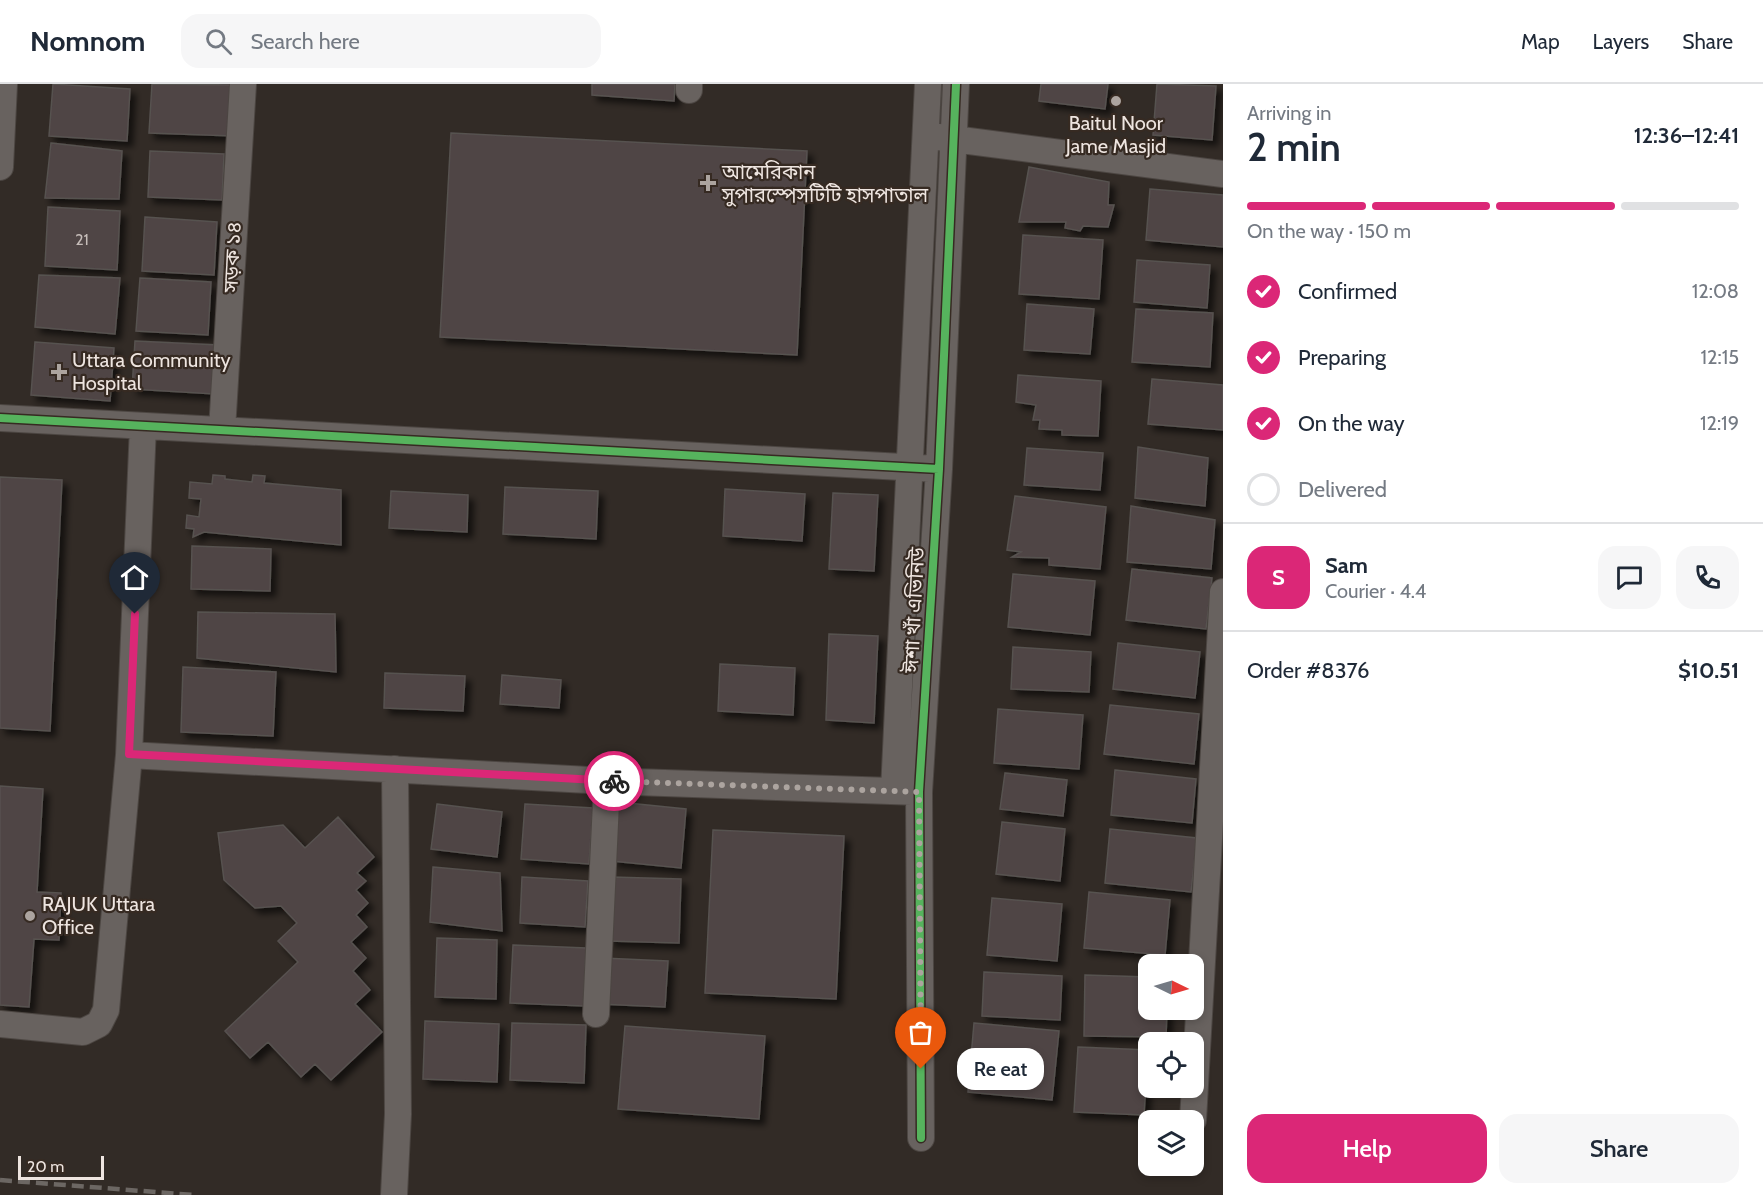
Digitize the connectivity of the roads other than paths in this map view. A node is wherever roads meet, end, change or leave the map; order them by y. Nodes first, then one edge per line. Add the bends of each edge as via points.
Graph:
1 (4, 84) edge
2 (243, 84) edge
3 (928, 84) edge
4 (956, 84) edge
5 (926, 135) junction
6 (953, 139) junction
7 (0, 167) edge
8 (1223, 174) edge
9 (0, 418) edge
10 (143, 426) junction
11 (222, 430) junction
12 (910, 468) junction
13 (939, 469) junction
14 (1223, 592) edge
15 (129, 754) junction
16 (395, 769) junction
17 (607, 781) junction
18 (894, 791) junction
19 (919, 792) junction
20 (596, 1014) dead end
21 (0, 1024) edge
22 (1194, 1110) edge
23 (921, 1138) dead end
24 (394, 1195) edge

1 - 7 street
2 - 11 street, সড়ক ১৪
3 - 5 street
4 - 6 street, ঈশা খাঁ এভিনিউ
5 - 6 street
5 - 12 street
6 - 8 street
6 - 13 street, ঈশা খাঁ এভিনিউ
9 - 10 street
10 - 11 street
10 - 15 street
11 - 12 street
12 - 13 street
12 - 18 street
13 - 19 street, ঈশা খাঁ এভিনিউ
14 - 22 street
15 - 16 street
15 - 21 street via 106,1010 99,1024 83,1032
16 - 17 street
16 - 24 street via 398,1114
17 - 18 street
17 - 20 street
18 - 19 street
19 - 23 street, ঈশা খাঁ এভিনিউ

